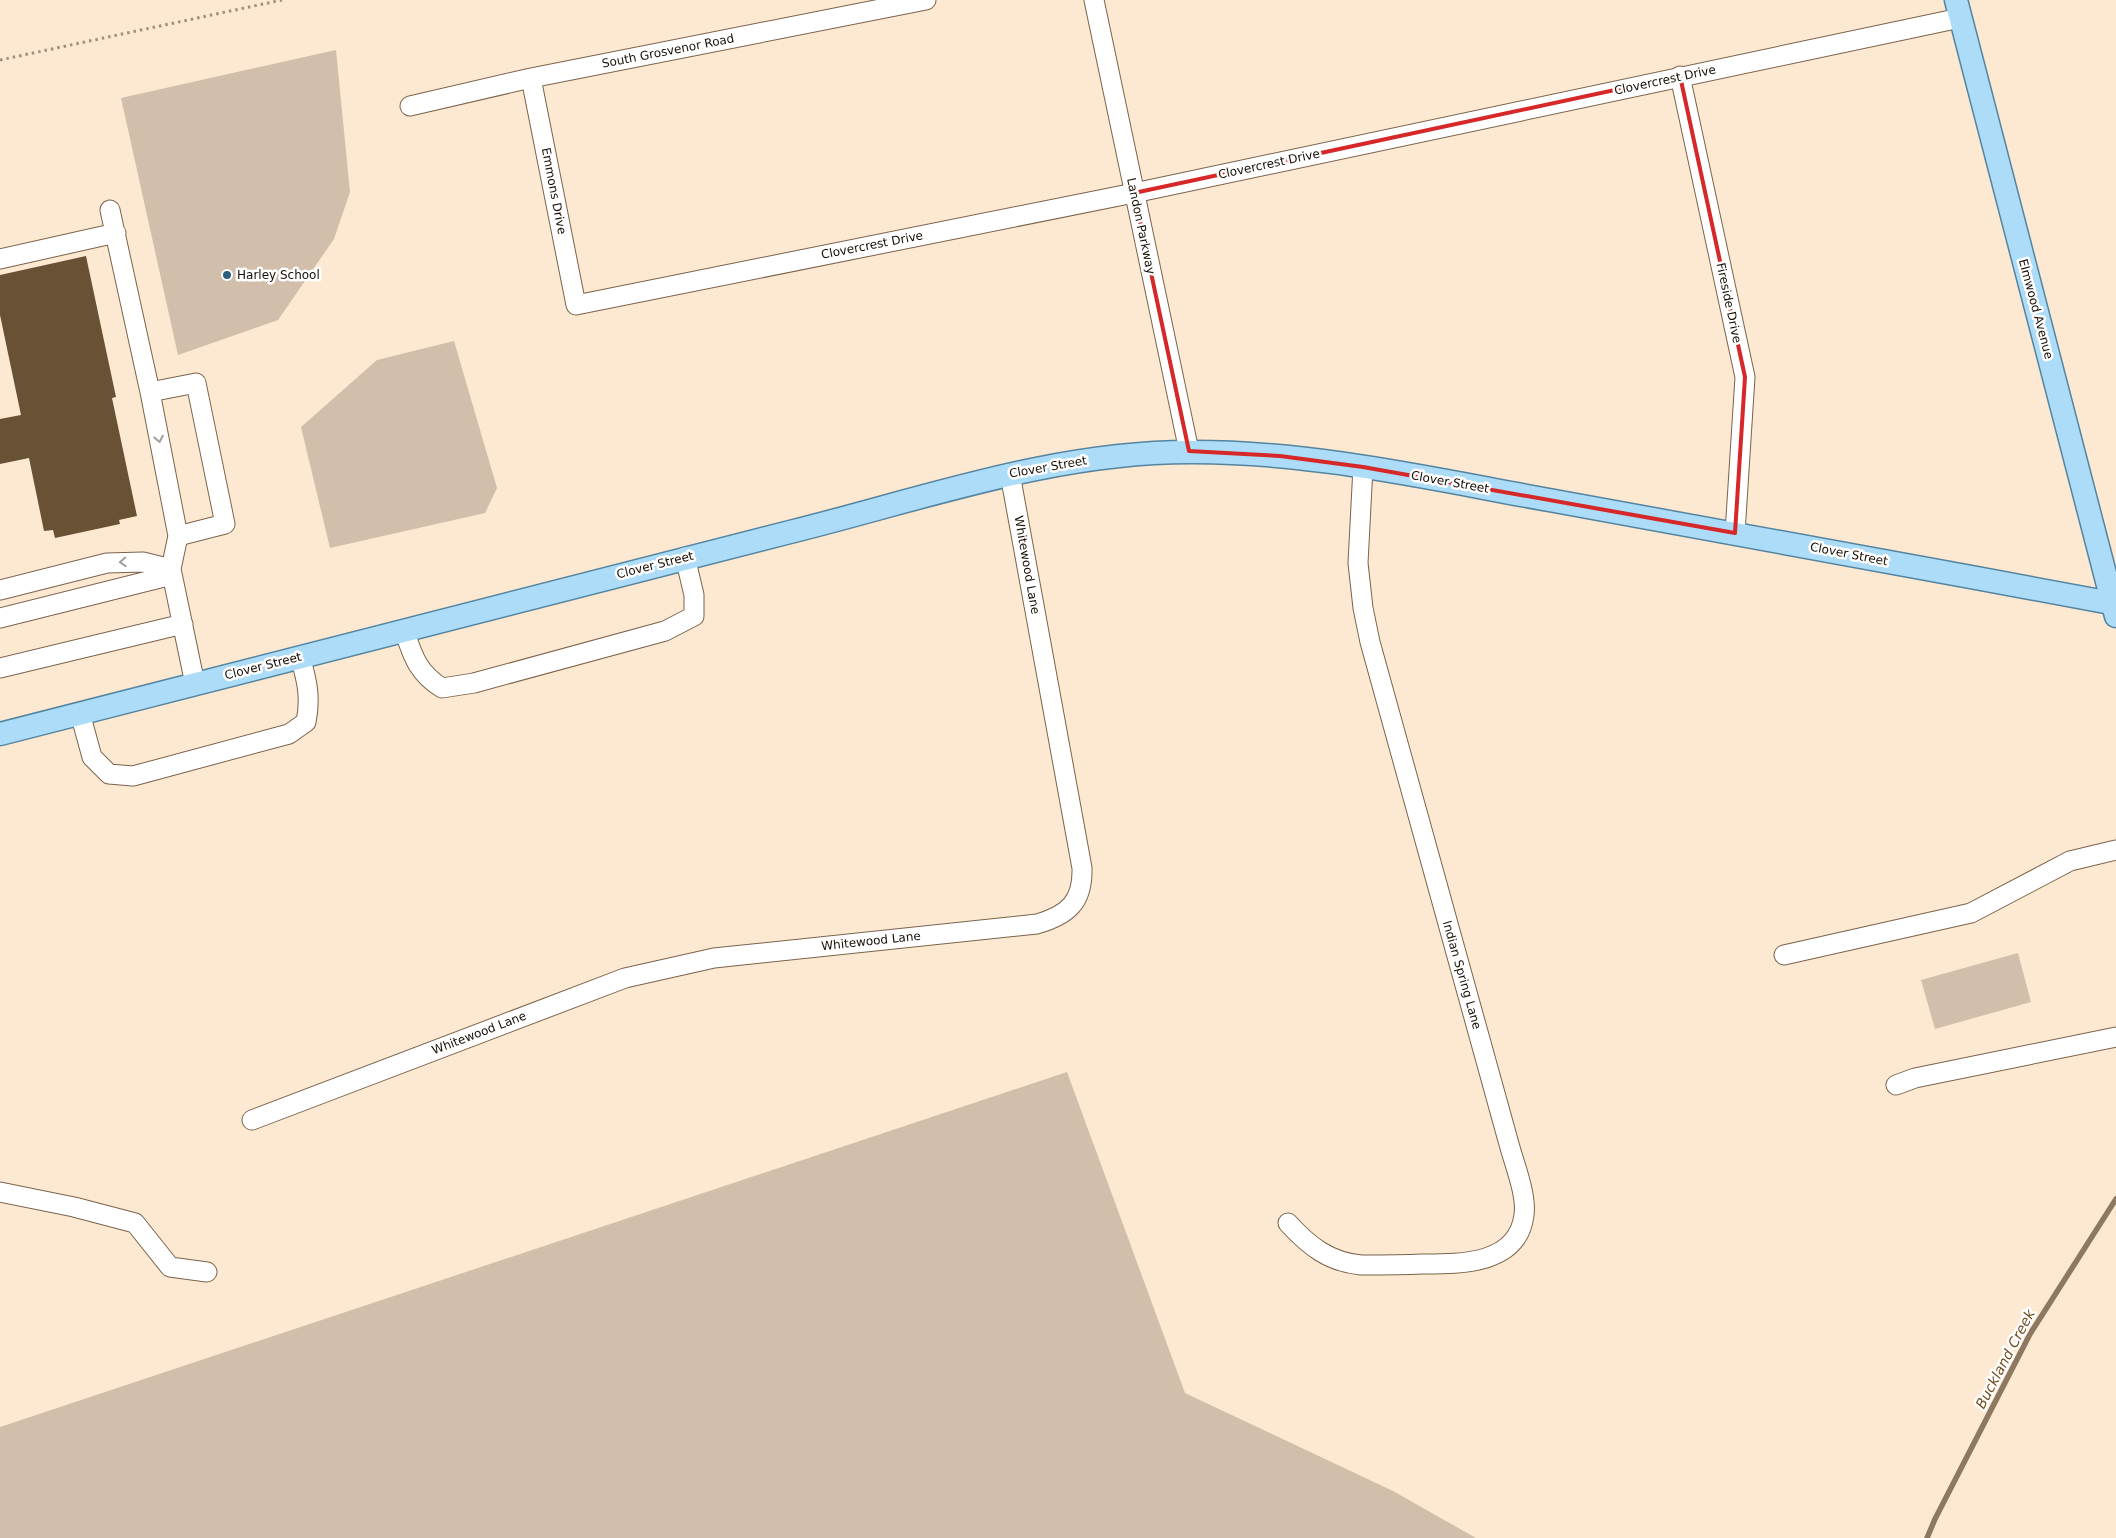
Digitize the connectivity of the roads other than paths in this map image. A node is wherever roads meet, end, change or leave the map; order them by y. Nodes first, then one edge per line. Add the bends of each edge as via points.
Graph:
1 (926, 0) edge
2 (1094, 0) edge
3 (1958, 9) edge
4 (1680, 76) junction
5 (531, 78) junction
6 (410, 106) dead end
7 (1134, 193) junction
8 (110, 210) dead end
9 (116, 233) junction
10 (0, 259) edge
11 (576, 305) joint
12 (150, 392) junction
13 (1189, 452) junction
14 (1363, 467) junction
15 (1010, 474) junction
16 (1735, 533) junction
17 (178, 536) junction
18 (685, 557) junction
19 (172, 572) junction
20 (0, 590) edge
21 (2115, 608) edge
22 (0, 618) edge
23 (182, 624) junction
24 (404, 630) junction
25 (300, 657) junction
26 (0, 668) edge
27 (195, 684) junction
28 (80, 713) junction
29 (0, 734) edge
30 (2116, 850) edge
31 (1784, 955) dead end
32 (2116, 1037) edge
33 (1896, 1085) dead end
34 (252, 1120) dead end
35 (0, 1192) edge
36 (1288, 1223) dead end
37 (207, 1272) dead end

1 - 5 street, South Grosvenor Road
2 - 7 street, Landon Parkway
3 - 4 street, Clovercrest Drive
3 - 21 main road, Elmwood Avenue
4 - 7 street, Clovercrest Drive
4 - 16 street, Fireside Drive via 1745,377
5 - 6 street, South Grosvenor Road
5 - 11 street, Emmons Drive
7 - 11 street, Clovercrest Drive
7 - 13 street, Landon Parkway
8 - 9 street
9 - 10 street
9 - 12 street
12 -> 17 street
12 - 17 street via 196,382 225,524
13 - 14 main road, Clover Street via 1280,456
13 - 15 main road, Clover Street via 1072,462
14 - 16 main road, Clover Street
14 - 36 street, Indian Spring Lane via 1358,563 1370,642 1509,1144 1525,1213 1522,1226 1506,1248 1489,1258 1456,1264 1346,1264 1320,1253
15 - 18 main road, Clover Street
15 - 34 street, Whitewood Lane via 1082,868 1083,879 1078,896 1067,911 1037,924 714,958 625,978
16 - 21 main road, Clover Street
17 - 19 street
18 - 24 main road, Clover Street
18 - 24 street via 694,595 694,616 665,631 474,683 442,688 427,678 414,657
19 -> 20 street via 143,562 107,563
19 - 22 street
19 - 23 street
23 - 26 street
23 - 27 street
24 - 25 main road, Clover Street
25 - 27 main road, Clover Street
25 - 28 street via 308,684 306,722 288,734 149,772 133,776 109,774 92,757
27 - 28 main road, Clover Street
28 - 29 main road, Clover Street
30 - 31 street via 2070,861 1971,913
32 - 33 street via 1915,1078
35 - 37 street via 135,1223 170,1266

